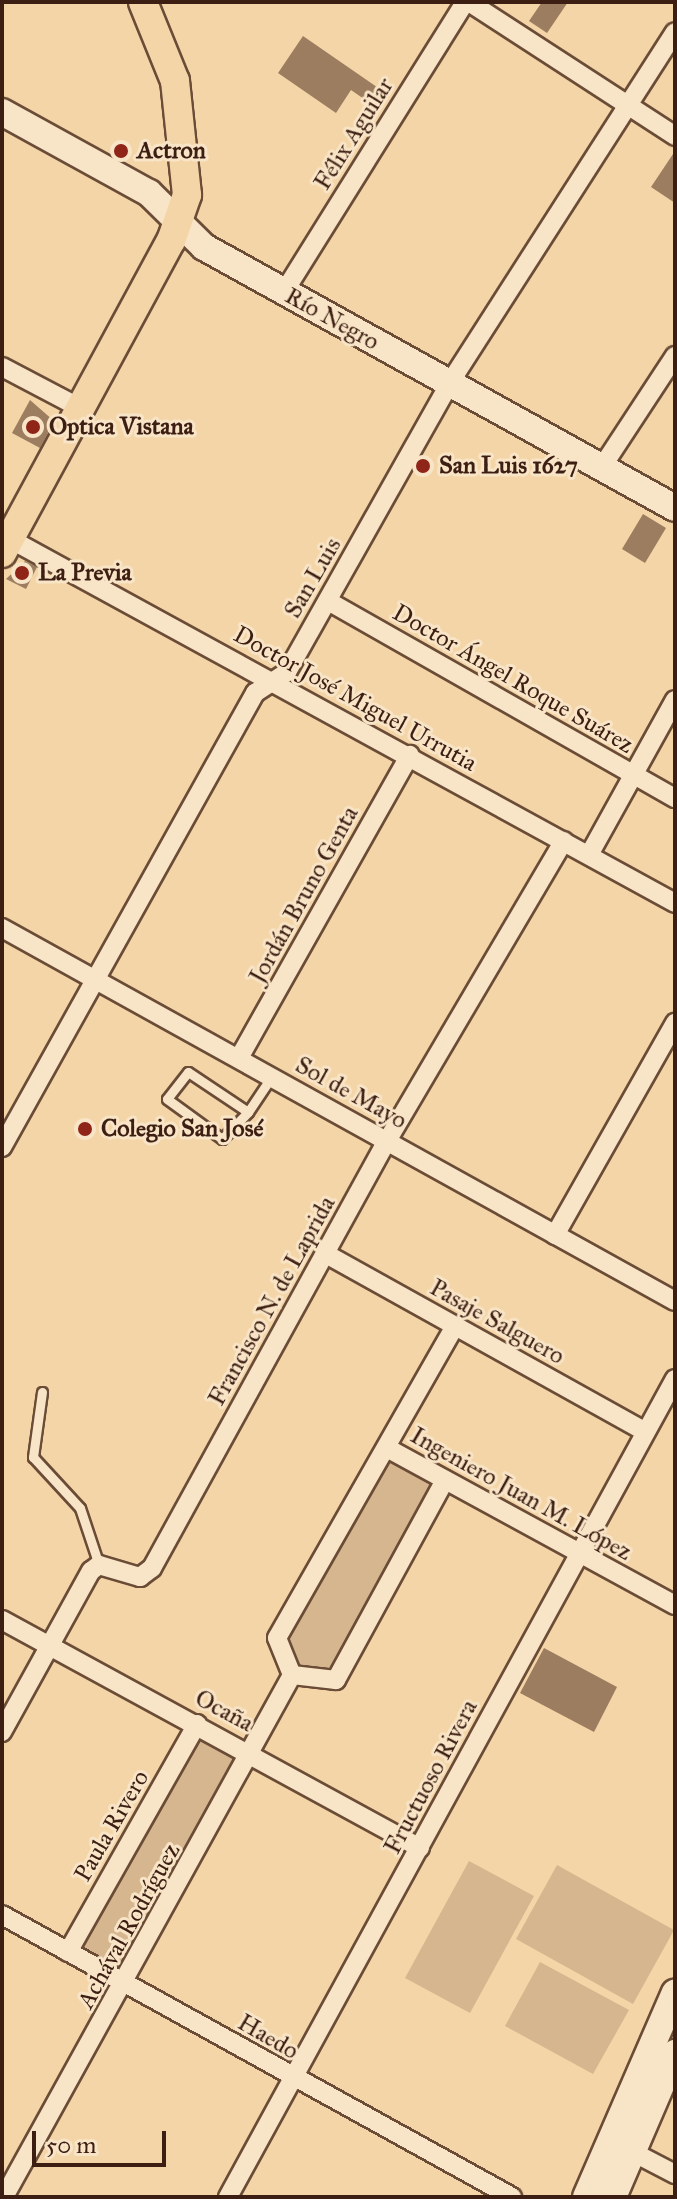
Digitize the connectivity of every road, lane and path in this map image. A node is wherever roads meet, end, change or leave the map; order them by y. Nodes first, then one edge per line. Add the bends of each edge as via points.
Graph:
1 (123, 2) edge
2 (143, 2) edge
3 (467, 2) edge
4 (675, 32) edge
5 (628, 104) junction
6 (2, 112) edge
7 (675, 136) edge
8 (179, 218) junction
9 (284, 292) junction
10 (675, 356) edge
11 (2, 367) edge
12 (449, 384) junction
13 (82, 409) junction
14 (602, 467) junction
15 (675, 508) edge
16 (6, 546) edge
17 (328, 601) junction
18 (275, 682) junction
19 (675, 700) edge
20 (410, 755) junction
21 (633, 775) junction
22 (675, 798) edge
23 (564, 841) junction
24 (589, 855) junction
25 (675, 903) edge
26 (2, 928) edge
27 (98, 980) junction
28 (675, 1023) edge
29 (239, 1058) junction
30 (272, 1076) junction
31 (248, 1112) junction
32 (387, 1141) junction
33 (2, 1147) edge
34 (555, 1235) junction
35 (326, 1254) junction
36 (675, 1301) edge
37 (455, 1326) junction
38 (675, 1379) edge
39 (42, 1392) dead end
40 (644, 1431) junction
41 (387, 1448) junction
42 (445, 1480) junction
43 (580, 1552) junction
44 (99, 1565) junction
45 (675, 1605) edge
46 (2, 1620) edge
47 (50, 1646) junction
48 (292, 1675) junction
49 (197, 1724) junction
50 (2, 1732) edge
51 (251, 1754) junction
52 (420, 1848) junction
53 (2, 1915) edge
54 (68, 1952) junction
55 (126, 1983) junction
56 (675, 1992) edge
57 (675, 2053) edge
58 (294, 2080) junction
59 (624, 2147) junction
60 (675, 2174) edge
61 (4, 2197) edge
62 (228, 2197) edge
63 (512, 2197) edge
64 (586, 2197) edge
65 (613, 2197) edge

1 - 8 main road via 159,85
2 - 8 main road via 179,102 187,180
3 - 5 street
3 - 9 street, Félix Aguilar
4 - 5 street, San Luis
5 - 7 street
5 - 12 street, San Luis
6 - 8 street, Río Negro via 149,193
8 - 9 street, Río Negro via 204,247
8 - 13 main road
9 - 12 street, Río Negro
10 - 14 street
11 - 13 street
12 - 14 street, Río Negro
12 - 17 street, San Luis
13 - 16 main road
14 - 15 street, Río Negro
16 - 18 street, Doctor José Miguel Urrutia
17 - 18 street, San Luis
17 - 21 street, Doctor Ángel Roque Suárez
18 - 20 street, Doctor José Miguel Urrutia
18 - 27 street, San Luis via 255,693
19 - 21 street
20 - 23 street, Doctor José Miguel Urrutia
20 - 29 street, Jordán Bruno Genta
21 - 22 street, Doctor Ángel Roque Suárez
21 - 24 street
23 - 24 street, Doctor José Miguel Urrutia
23 - 32 street, Francisco N. de Laprida
24 - 25 street, Doctor José Miguel Urrutia
26 - 27 street, Sol de Mayo
27 - 29 street, Sol de Mayo
27 - 33 street, San Luis
28 - 34 street
29 - 30 street, Sol de Mayo
30 - 31 lane
30 - 32 street, Sol de Mayo
31 - 31 lane via 218,1138 167,1099 188,1072
32 - 34 street, Sol de Mayo
32 - 35 street, Francisco N. de Laprida
34 - 36 street, Sol de Mayo
35 - 37 street, Pasaje Salguero
35 - 44 street, Francisco N. de Laprida via 152,1568 140,1577
37 - 40 street, Pasaje Salguero
37 - 41 street
38 - 40 street, Fructuoso Rivera
39 - 44 lane via 33,1457 80,1508
40 - 43 street, Fructuoso Rivera
41 - 42 street, Ingeniero Juan M. López
41 - 48 street via 277,1638
42 - 43 street, Ingeniero Juan M. López
42 - 48 street via 336,1680
43 - 45 street, Ingeniero Juan M. López
43 - 52 street, Fructuoso Rivera
44 - 47 street
46 - 47 street, Ocaña
47 - 49 street, Ocaña
47 - 50 street
48 - 51 street, Achával Rodríguez
49 - 51 street, Ocaña
49 - 54 street, Paula Rivero
51 - 52 street, Ocaña
51 - 55 street, Achával Rodríguez
52 - 58 street, Fructuoso Rivera
53 - 54 street, Haedo
54 - 55 street, Haedo
55 - 58 street, Haedo
55 - 61 street, Achával Rodríguez
56 - 59 street
57 - 59 street
58 - 62 street, Fructuoso Rivera
58 - 63 street, Haedo
59 - 60 street
59 - 64 street
59 - 65 street

